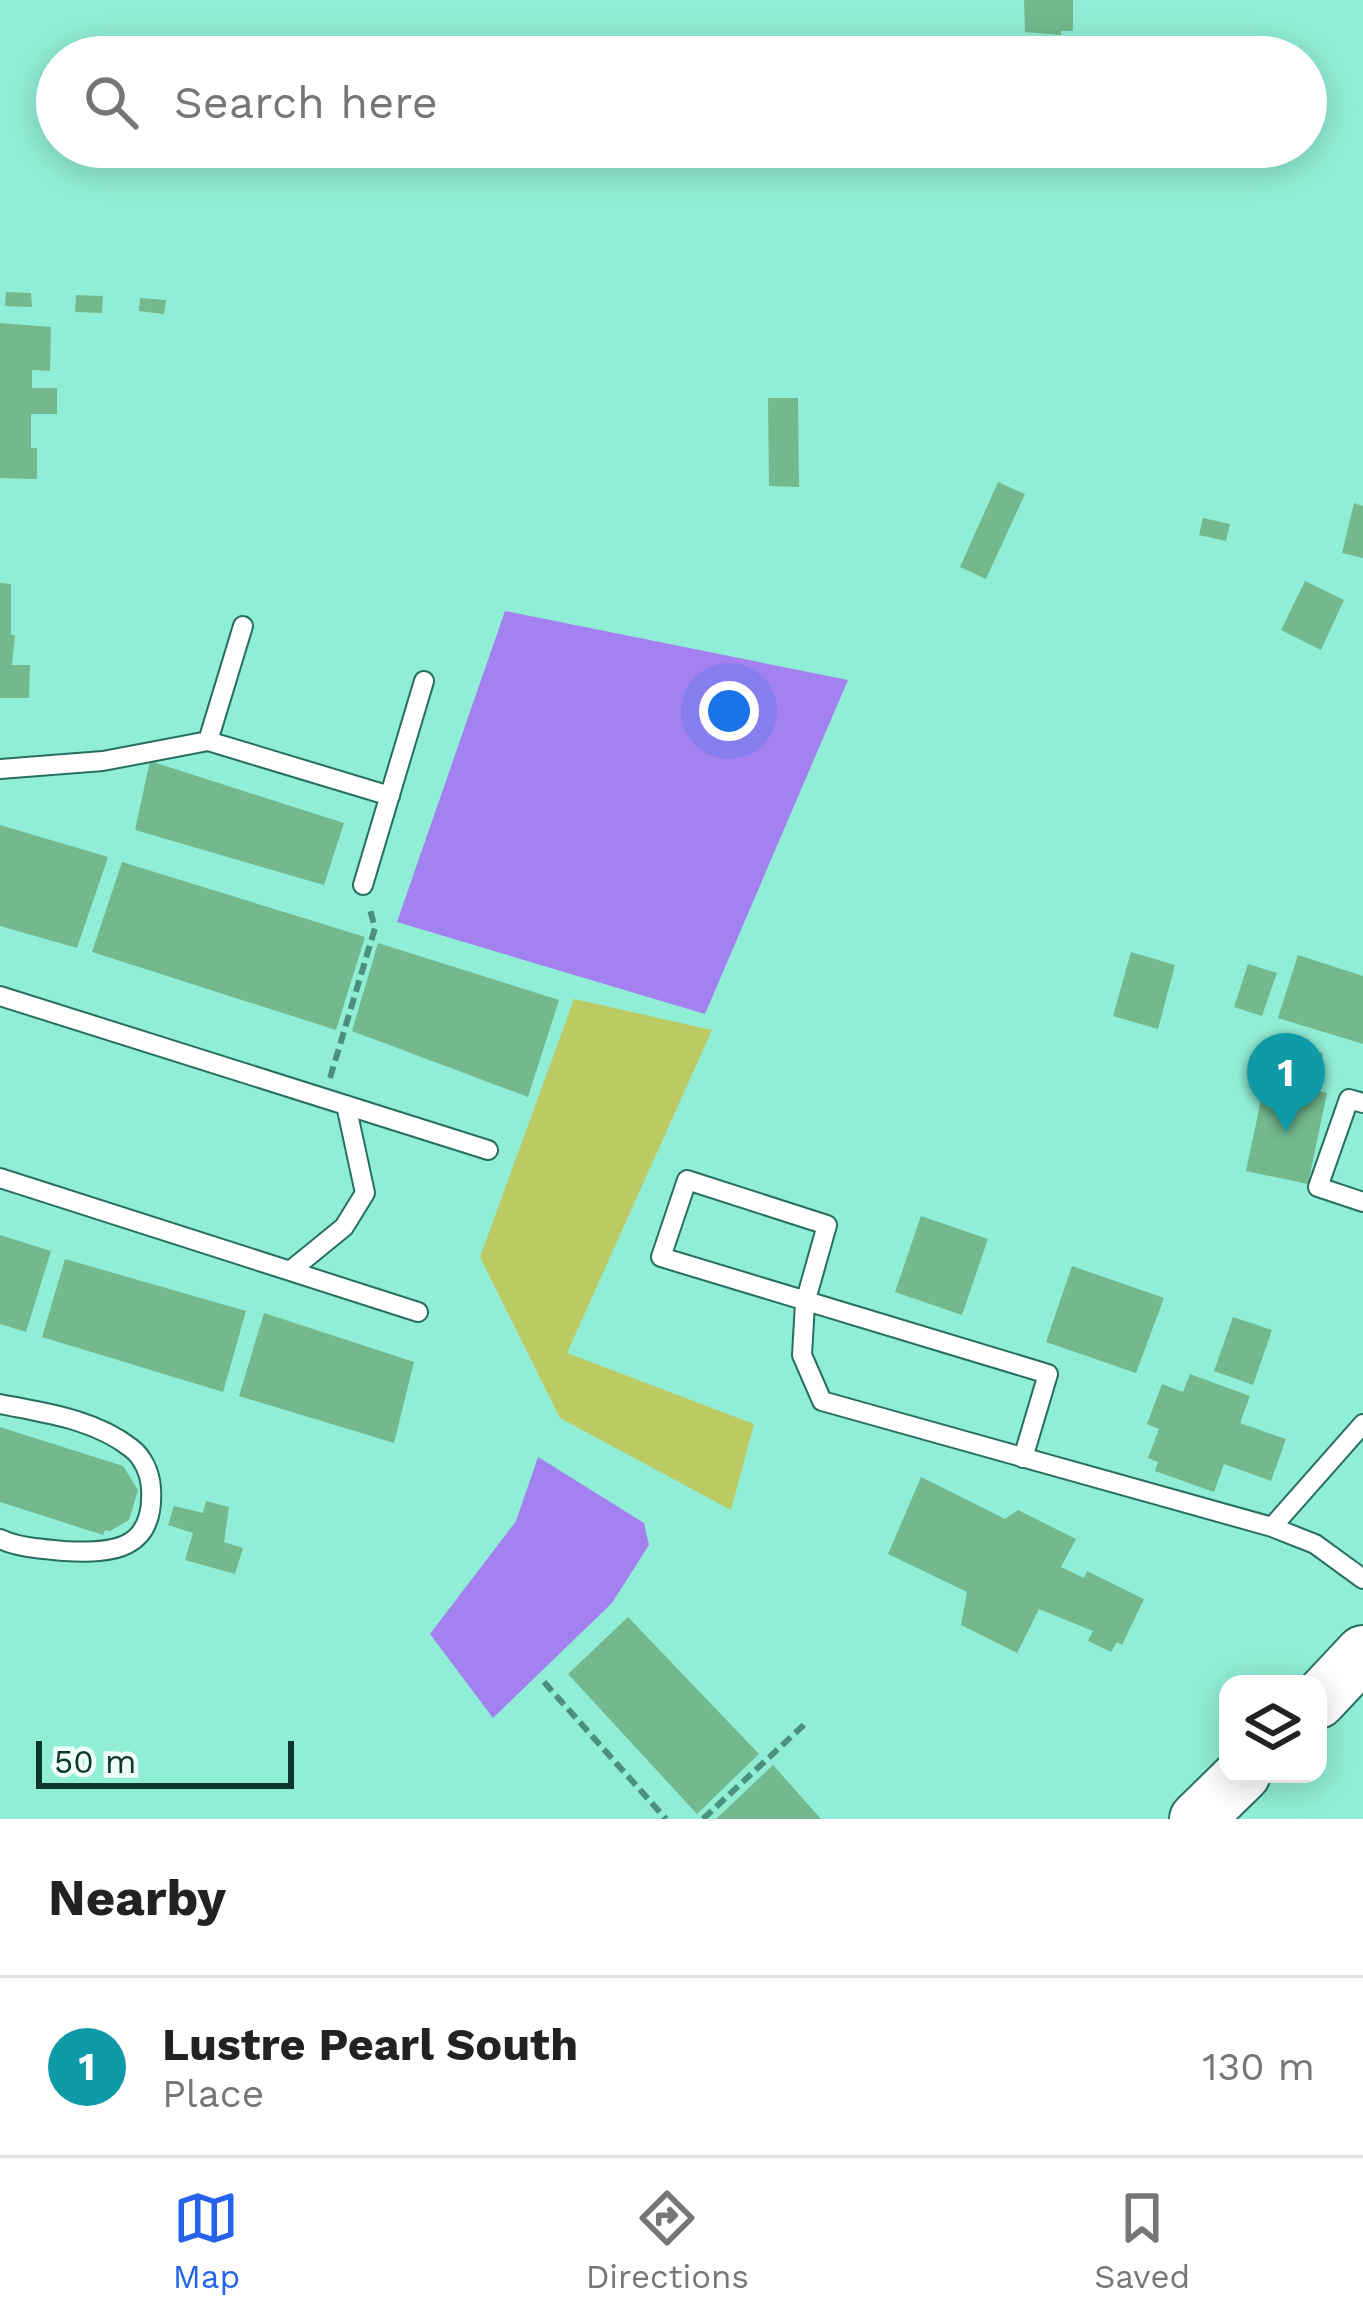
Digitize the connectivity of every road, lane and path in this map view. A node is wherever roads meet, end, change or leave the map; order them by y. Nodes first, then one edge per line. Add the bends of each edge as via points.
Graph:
1 (244, 626) dead end
2 (424, 680) dead end
3 (208, 741) junction
4 (0, 769) edge
5 (391, 796) junction
6 (363, 885) joint
7 (0, 996) edge
8 (323, 1098) junction
9 (1363, 1103) edge
10 (346, 1105) junction
11 (488, 1150) dead end
12 (0, 1178) edge
13 (1363, 1202) edge
14 (290, 1271) junction
15 (805, 1303) junction
16 (418, 1312) dead end
17 (0, 1404) edge
18 (1363, 1424) edge
19 (1023, 1458) junction
20 (1271, 1527) junction
21 (0, 1539) edge
22 (1363, 1579) edge
23 (1363, 1653) edge
24 (544, 1682) dead end
25 (1327, 1691) edge
26 (807, 1722) dead end
27 (1234, 1783) edge
28 (666, 1819) edge
29 (704, 1819) edge
30 (1197, 1819) edge

1 - 3 lane
2 - 5 lane
3 - 4 lane
3 - 5 lane
5 - 6 lane
6 - 8 path via 375,928
7 - 8 lane
8 - 10 lane
9 - 13 lane via 1349,1099 1318,1187
10 - 11 lane
10 - 14 lane via 365,1193 344,1227
12 - 14 lane
14 - 16 lane
15 - 15 lane via 662,1257 687,1180 827,1226
15 - 19 lane via 802,1355 822,1401
15 - 19 lane via 1048,1374
17 - 21 lane via 93,1425 136,1450 150,1474 152,1503 128,1546 105,1553
18 - 20 lane
19 - 20 lane
20 - 22 lane via 1315,1544
23 - 25 main road
24 - 28 path
26 - 29 path
27 - 30 main road

